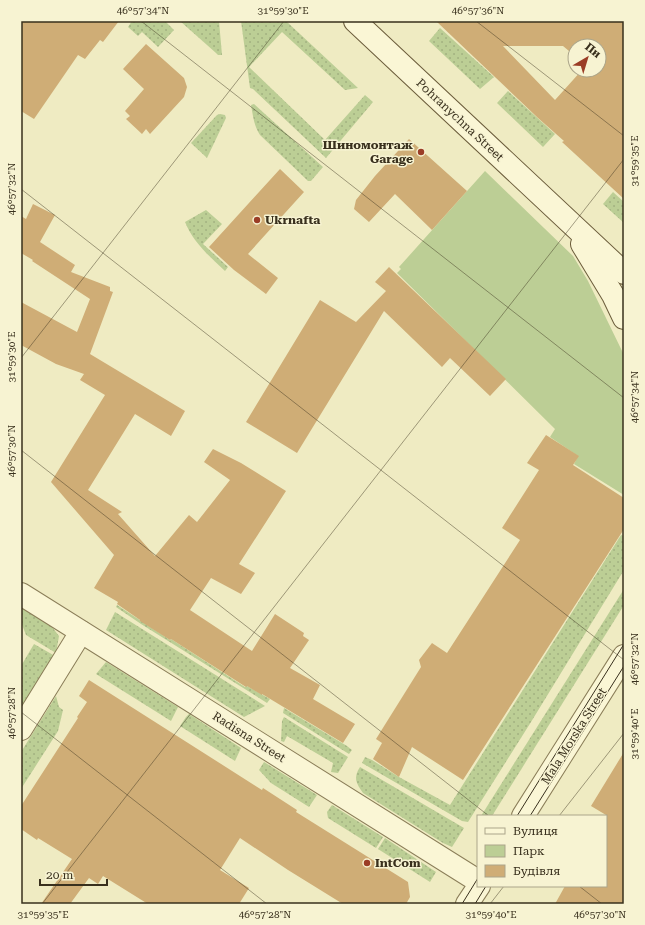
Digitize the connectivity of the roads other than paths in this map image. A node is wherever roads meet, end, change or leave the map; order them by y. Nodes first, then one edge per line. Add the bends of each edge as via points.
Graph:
1 (355, 21) edge
2 (566, 219) junction
3 (624, 273) edge
4 (624, 318) edge
5 (21, 594) edge
6 (81, 632) junction
7 (624, 656) edge
8 (21, 729) edge
9 (524, 815) edge
10 (477, 880) edge
11 (478, 887) edge
12 (467, 904) edge

1 - 2 street, Pohranychna Street
2 - 3 street, Pohranychna Street
2 - 4 street, Pohranychna Street via 613,295
5 - 6 street, Radisna Street
6 - 8 street
6 - 10 street, Radisna Street
7 - 9 street, Mala Morska Street
11 - 12 street

